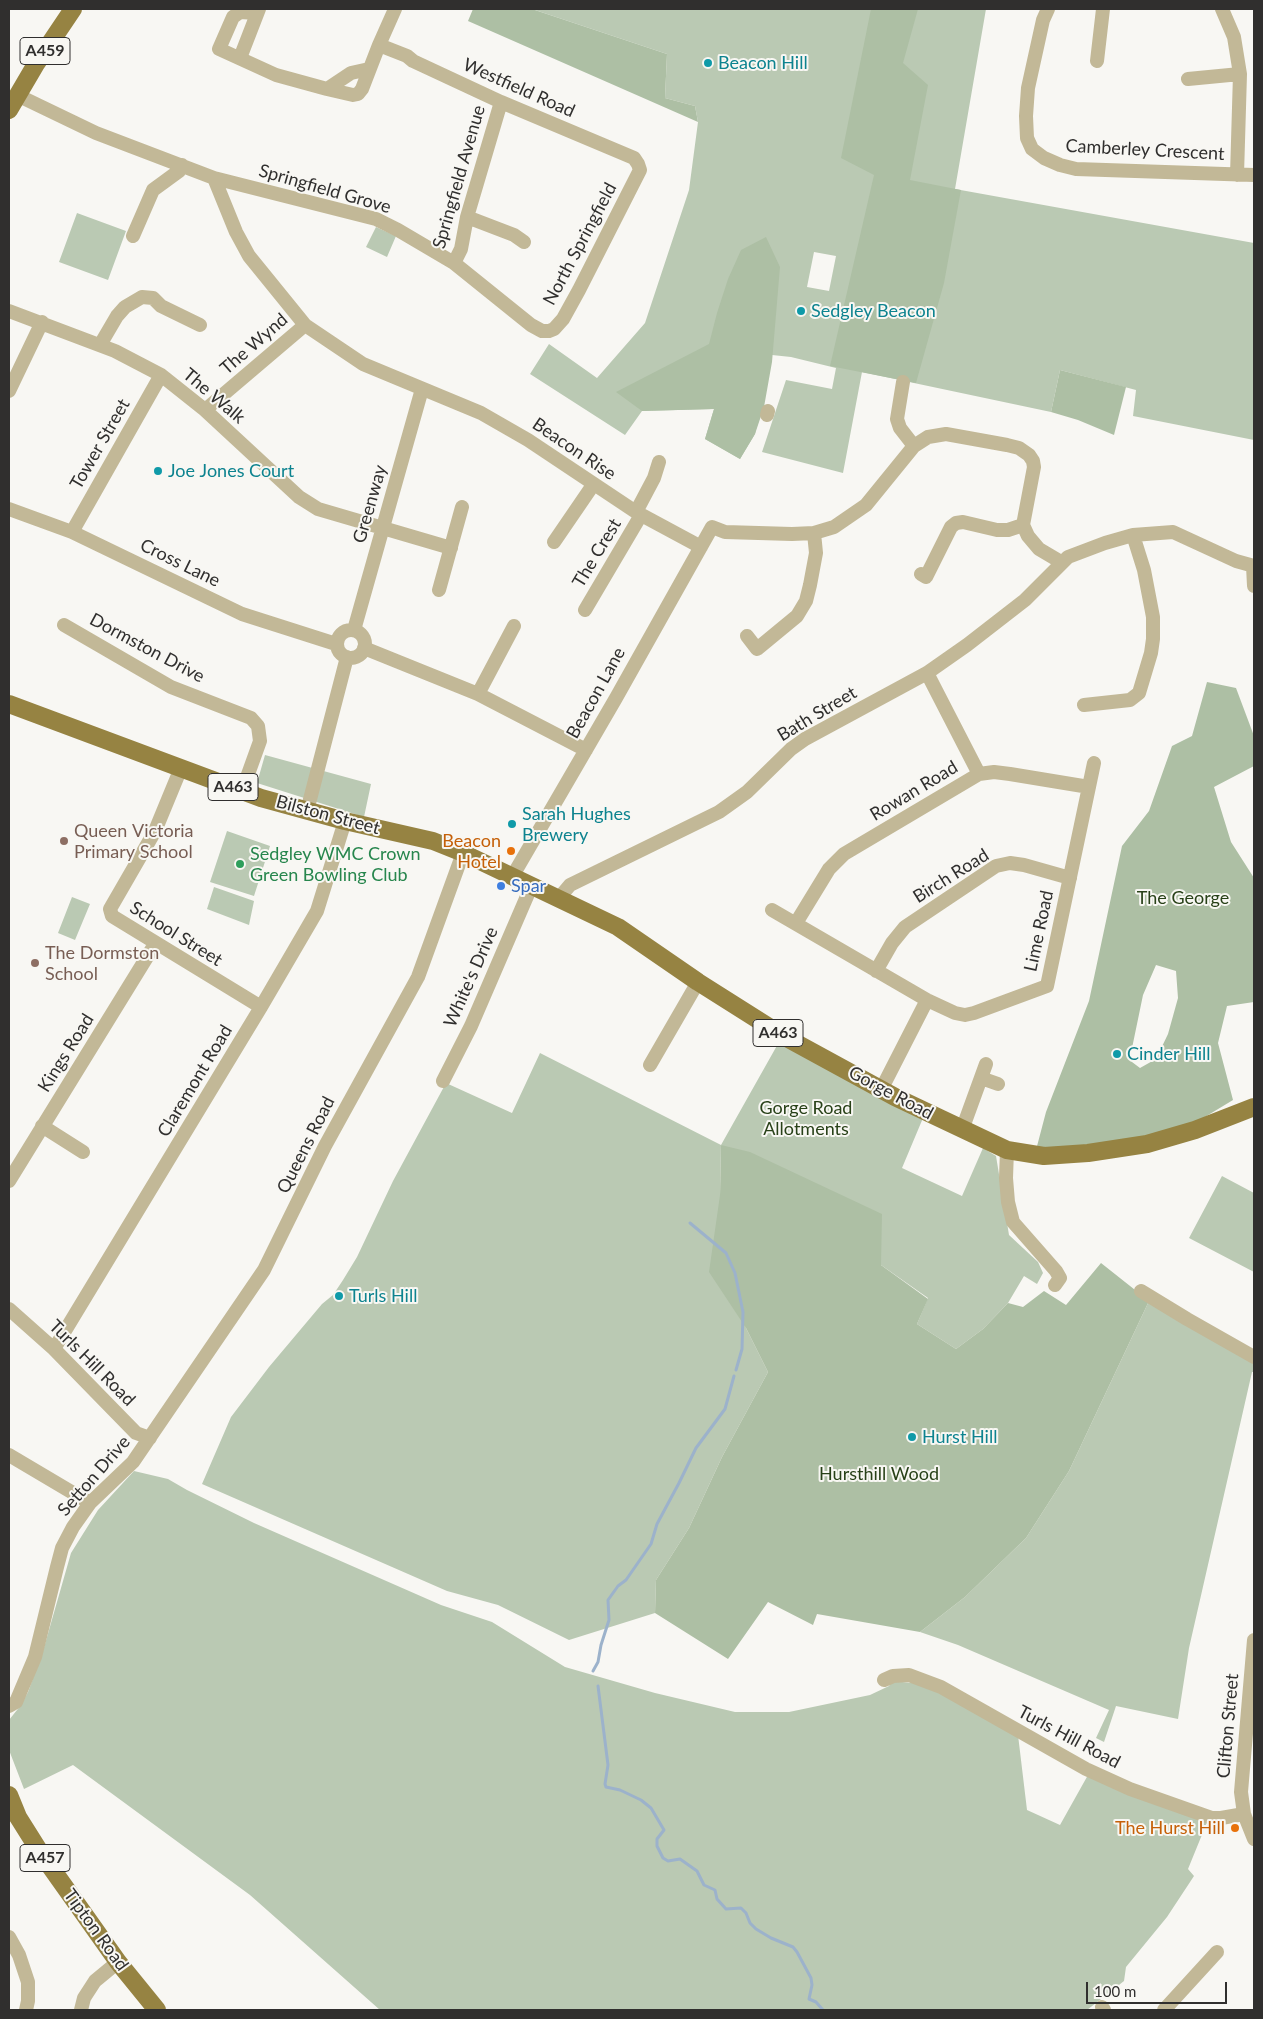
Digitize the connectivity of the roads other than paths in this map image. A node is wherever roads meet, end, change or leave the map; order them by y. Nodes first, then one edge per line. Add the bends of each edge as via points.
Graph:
1 (73, 9) edge
2 (396, 9) edge
3 (1048, 9) edge
4 (1103, 9) edge
5 (1222, 9) edge
6 (258, 11) edge
7 (379, 46) junction
8 (240, 58) junction
9 (1097, 60) dead end
10 (369, 69) junction
11 (1240, 74) junction
12 (1188, 79) dead end
13 (327, 90) junction
14 (500, 102) junction
15 (13, 103) edge
16 (182, 165) junction
17 (640, 170) joint
18 (1237, 174) junction
19 (1254, 175) edge
20 (214, 178) junction
21 (467, 217) junction
22 (133, 236) dead end
23 (516, 241) dead end
24 (454, 263) junction
25 (9, 311) edge
26 (42, 322) junction
27 (305, 325) junction
28 (200, 326) dead end
29 (549, 331) joint
30 (100, 345) junction
31 (161, 375) junction
32 (902, 382) dead end
33 (422, 389) junction
34 (9, 391) edge
35 (205, 410) junction
36 (914, 446) junction
37 (659, 462) dead end
38 (593, 485) junction
39 (462, 507) dead end
40 (9, 510) edge
41 (638, 514) junction
42 (1023, 525) junction
43 (383, 527) junction
44 (72, 532) junction
45 (814, 533) junction
46 (1132, 535) junction
47 (554, 542) dead end
48 (701, 547) junction
49 (451, 548) junction
50 (1061, 562) junction
51 (1253, 566) edge
52 (921, 574) dead end
53 (1254, 586) edge
54 (439, 590) dead end
55 (585, 610) dead end
56 (64, 625) dead end
57 (514, 626) dead end
58 (354, 630) junction
59 (748, 636) dead end
60 (336, 644) junction
61 (364, 648) junction
62 (347, 657) junction
63 (928, 673) junction
64 (478, 694) junction
65 (1090, 701) dead end
66 (9, 704) edge
67 (586, 750) junction
68 (1094, 763) dead end
69 (181, 768) junction
70 (979, 774) junction
71 (1089, 787) junction
72 (242, 791) junction
73 (307, 811) junction
74 (345, 821) junction
75 (463, 853) junction
76 (512, 877) junction
77 (1070, 878) junction
78 (531, 886) junction
79 (559, 898) junction
80 (772, 910) dead end
81 (796, 923) junction
82 (155, 944) junction
83 (876, 971) junction
84 (698, 982) junction
85 (927, 1000) junction
86 (261, 1008) junction
87 (986, 1064) dead end
88 (650, 1065) dead end
89 (981, 1078) junction
90 (443, 1081) dead end
91 (998, 1084) dead end
92 (881, 1090) junction
93 (1254, 1107) edge
94 (42, 1126) junction
95 (962, 1130) junction
96 (1007, 1150) junction
97 (83, 1152) dead end
98 (9, 1181) edge
99 (1055, 1285) dead end
100 (1141, 1291) dead end
101 (9, 1309) edge
102 (54, 1349) junction
103 (1254, 1357) edge
104 (150, 1438) junction
105 (9, 1455) edge
106 (90, 1503) junction
107 (1254, 1640) edge
108 (884, 1680) dead end
109 (1252, 1689) edge
110 (9, 1706) edge
111 (9, 1794) edge
112 (1244, 1814) junction
113 (1254, 1839) edge
114 (9, 1937) edge
115 (1217, 1952) dead end
116 (118, 1962) junction
117 (26, 2010) edge
118 (81, 2010) edge
119 (157, 2010) edge
120 (1164, 2010) edge

1 - 15 main road, A459
2 - 7 street
3 - 18 street, Camberley Crescent via 1028,88 1027,138 1032,149 1052,162 1076,168
4 - 9 street
5 - 11 street via 1234,37
6 - 8 street
6 - 8 street via 240,12 234,16 219,49
7 - 10 street
7 - 14 street, Westfield Road via 407,56
8 - 13 street via 276,75
10 - 13 street via 351,73
10 - 13 street via 358,94
11 - 12 street
11 - 18 street
14 - 17 street, Westfield Road via 634,158
14 - 21 street, Springfield Avenue
15 - 16 street, Springfield Grove
16 - 20 street, Springfield Grove
16 - 22 street via 179,171 153,190
17 - 29 street, North Springfield via 563,319
18 - 19 street, Camberley Crescent
20 - 24 street, Springfield Grove via 376,219
20 - 27 street, Beacon Rise via 249,256
21 - 23 street
21 - 24 street, Springfield Avenue via 461,249
24 - 29 street, Springfield Grove via 532,325
25 - 26 street, The Walk
26 - 30 street, The Walk
26 - 34 street
27 - 33 street, Beacon Rise via 363,364
27 - 35 street, The Wynd
28 - 30 street via 161,306 153,298 142,297 117,316
30 - 31 street, The Walk
31 - 35 street, The Walk
31 - 44 street, Tower Street
32 - 36 street via 897,419
33 - 38 street, Beacon Rise via 481,413 528,440
33 - 43 street, Greenway
35 - 43 street, The Walk via 299,497 318,508
36 - 42 street via 928,437 946,434 1023,451 1033,461 1034,467
36 - 45 street via 866,505 834,527
37 - 41 street, The Crest
38 - 41 street, Beacon Rise
38 - 47 street
39 - 49 street
40 - 44 street, Cross Lane
41 - 48 street, Beacon Rise
41 - 55 street, The Crest
42 - 50 street via 1039,549
42 - 52 street via 997,530 956,523 926,577
43 - 49 street, The Walk
43 - 58 street, Greenway
44 - 60 street, Cross Lane via 242,614
45 - 48 street, Beacon Lane via 725,532 712,527
45 - 59 street via 816,552 810,585 797,616 757,649
46 - 50 street
46 - 51 street via 1173,532
46 - 65 street via 1144,570 1153,617 1153,639 1144,694 1130,700
48 - 67 street, Beacon Lane
49 - 54 street
50 - 63 street, Bath Street via 1025,600
51 - 53 street
56 - 72 street, Dormston Drive via 171,687 251,718 258,726 260,741
57 - 64 street
58 - 60 street via 340,634
58 - 61 street via 363,637
60 - 62 street via 340,653
61 - 62 street via 357,656
61 - 64 street
62 - 73 street
63 - 70 street, Rowan Road
63 - 79 street, Bath Street via 805,739 747,792 719,812 570,885
64 - 67 street
66 - 69 main road, Bilston Street / A463
67 - 76 street, Beacon Lane
68 - 71 street, Lime Road
69 - 72 main road, Bilston Street / A463
69 - 82 street, School Street via 155,831 110,909 112,916
70 - 71 street via 994,772
70 - 81 street, Rowan Road via 844,854 829,869
71 - 77 street, Lime Road
72 - 73 main road, Bilston Street / A463
73 - 74 main road, Bilston Street / A463
74 - 75 main road, Bilston Street / A463 via 434,841
74 - 86 street, Claremont Road via 317,911
75 - 76 main road, Bilston Street / A463
75 - 104 street, Queens Road via 418,977 325,1146 264,1270
76 - 78 main road, Bilston Street / A463
77 - 83 street, Birch Road via 1024,865 996,866 905,927
77 - 85 street, Lime Road via 1047,986 965,1015
78 - 79 main road, Bilston Street / A463
78 - 90 street, White's Drive via 471,1026
79 - 84 main road, Gorge Road / A463 via 618,927
80 - 81 street
81 - 83 street
82 - 86 street, School Street
82 - 94 street, Kings Road
83 - 85 street
84 - 88 street
84 - 92 main road, Gorge Road / A463 via 785,1037
85 - 92 street
86 - 102 street, Claremont Road
87 - 89 street
89 - 91 street
89 - 95 street
92 - 95 main road, Gorge Road / A463
93 - 96 main road, Gorge Road / A463 via 1147,1144 1088,1154 1044,1156
94 - 97 street
94 - 98 street, Kings Road
95 - 96 main road, Gorge Road / A463
96 - 99 street via 1007,1186 1013,1222 1056,1271 1060,1278
100 - 103 street
101 - 102 street, Turls Hill Road
102 - 104 street, Turls Hill Road via 136,1433
104 - 106 street, Setton Drive via 133,1462
105 - 106 street
106 - 110 street, Setton Drive via 62,1548 35,1657 16,1702
107 - 109 street, Clifton Street
108 - 112 street, Turls Hill Road via 908,1675 942,1686 1086,1769 1130,1789 1212,1818
109 - 112 street, Clifton Street via 1241,1792
111 - 116 main road, Tipton Road / A457 via 18,1817 40,1852
112 - 113 street, Clifton Street
114 - 117 street via 28,1982
115 - 120 street
116 - 118 street via 95,1981 84,1998
116 - 119 main road, Tipton Road / A457

